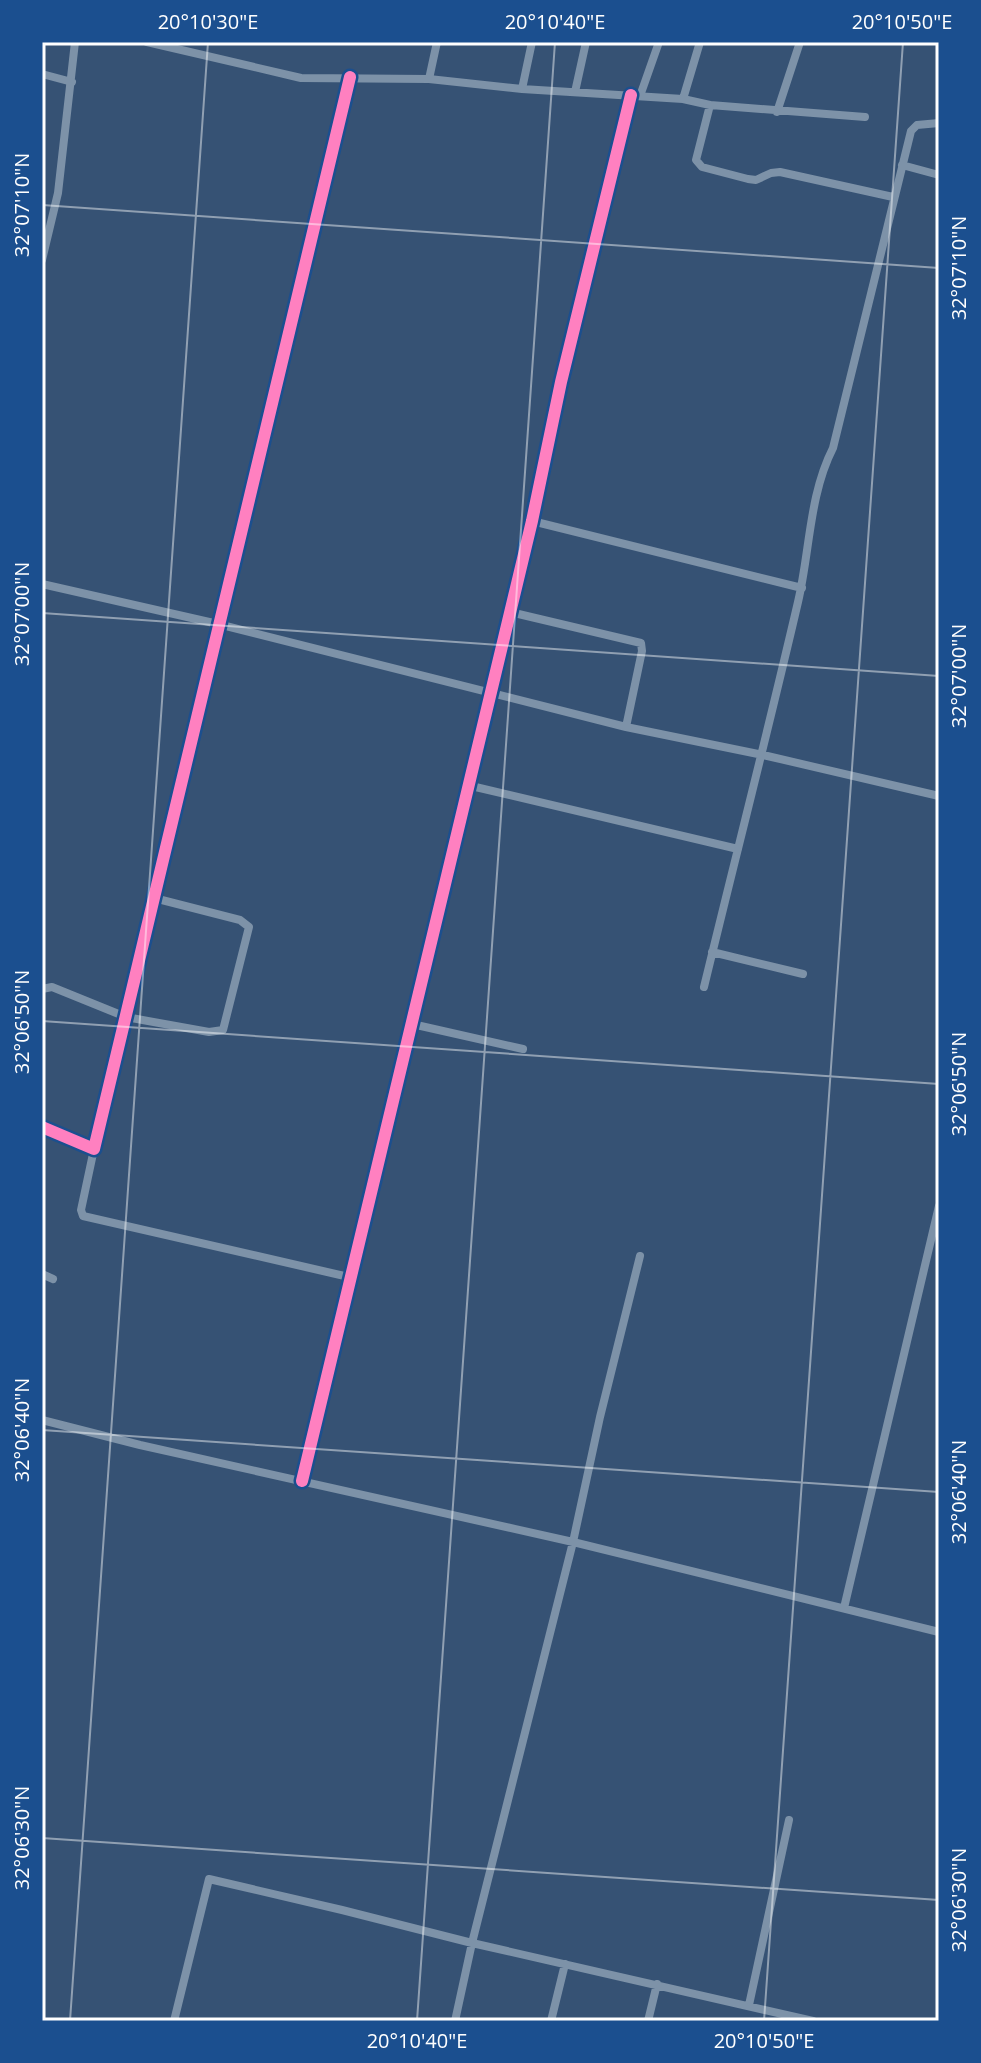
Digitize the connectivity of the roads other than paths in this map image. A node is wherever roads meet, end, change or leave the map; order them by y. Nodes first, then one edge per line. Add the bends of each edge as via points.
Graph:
1 (75, 42) edge
2 (147, 42) edge
3 (437, 42) edge
4 (532, 42) edge
5 (586, 42) edge
6 (659, 42) edge
7 (700, 42) edge
8 (800, 42) edge
9 (42, 74) edge
10 (350, 77) junction
11 (429, 79) junction
12 (72, 82) junction
13 (522, 89) junction
14 (575, 92) junction
15 (636, 96) junction
16 (683, 99) junction
17 (710, 105) junction
18 (777, 112) junction
19 (865, 117) dead end
20 (939, 123) edge
21 (902, 165) junction
22 (939, 175) edge
23 (893, 197) junction
24 (42, 260) edge
25 (532, 521) junction
26 (42, 584) edge
27 (802, 588) junction
28 (510, 612) junction
29 (218, 624) junction
30 (489, 694) junction
31 (626, 727) junction
32 (763, 755) junction
33 (467, 785) junction
34 (939, 796) edge
35 (738, 849) junction
36 (154, 898) junction
37 (712, 952) junction
38 (803, 974) dead end
39 (704, 987) dead end
40 (42, 989) edge
41 (126, 1017) junction
42 (412, 1024) junction
43 (523, 1049) dead end
44 (42, 1127) edge
45 (94, 1149) junction
46 (939, 1206) edge
47 (640, 1256) dead end
48 (42, 1274) edge
49 (349, 1277) junction
50 (53, 1279) dead end
51 (42, 1420) edge
52 (302, 1481) junction
53 (573, 1542) junction
54 (844, 1608) junction
55 (939, 1632) edge
56 (789, 1820) dead end
57 (472, 1943) junction
58 (565, 1964) junction
59 (657, 1984) junction
60 (749, 2005) junction
61 (174, 2021) edge
62 (455, 2021) edge
63 (551, 2021) edge
64 (648, 2021) edge
65 (813, 2021) edge

1 - 12 street
2 - 10 street via 301,78
3 - 11 street
4 - 13 street
5 - 14 street
6 - 15 street
7 - 16 street
8 - 18 street
9 - 12 street
10 - 11 street
10 - 29 street
11 - 13 street
12 - 24 street via 58,193
13 - 14 street
14 - 15 street
15 - 16 street
15 - 25 street via 561,382
16 - 17 street
17 - 18 street
17 - 23 street via 696,160 702,167 753,180 780,172
18 - 19 street
20 - 21 street via 913,128
21 - 22 street
21 - 23 street
23 - 27 street via 833,448 818,480
25 - 27 street
25 - 28 street
26 - 29 street
27 - 32 street
28 - 30 street
28 - 31 street via 641,643
29 - 30 street
29 - 36 street
30 - 31 street
30 - 33 street
31 - 32 street
32 - 34 street
32 - 35 street
33 - 35 street
33 - 42 street
35 - 37 street
36 - 41 street
36 - 41 street via 240,920 250,931 223,1030
37 - 38 street
37 - 39 street
40 - 41 street via 54,988
41 - 45 street
42 - 43 street
42 - 49 street
44 - 45 street
45 - 49 street via 83,1216
46 - 54 street
47 - 53 street
48 - 50 street
49 - 52 street
51 - 52 street
52 - 53 street
53 - 54 street
53 - 57 street
54 - 55 street
56 - 60 street
57 - 58 street
57 - 61 street via 209,1879
57 - 62 street
58 - 59 street
58 - 63 street
59 - 60 street
59 - 64 street
60 - 65 street

